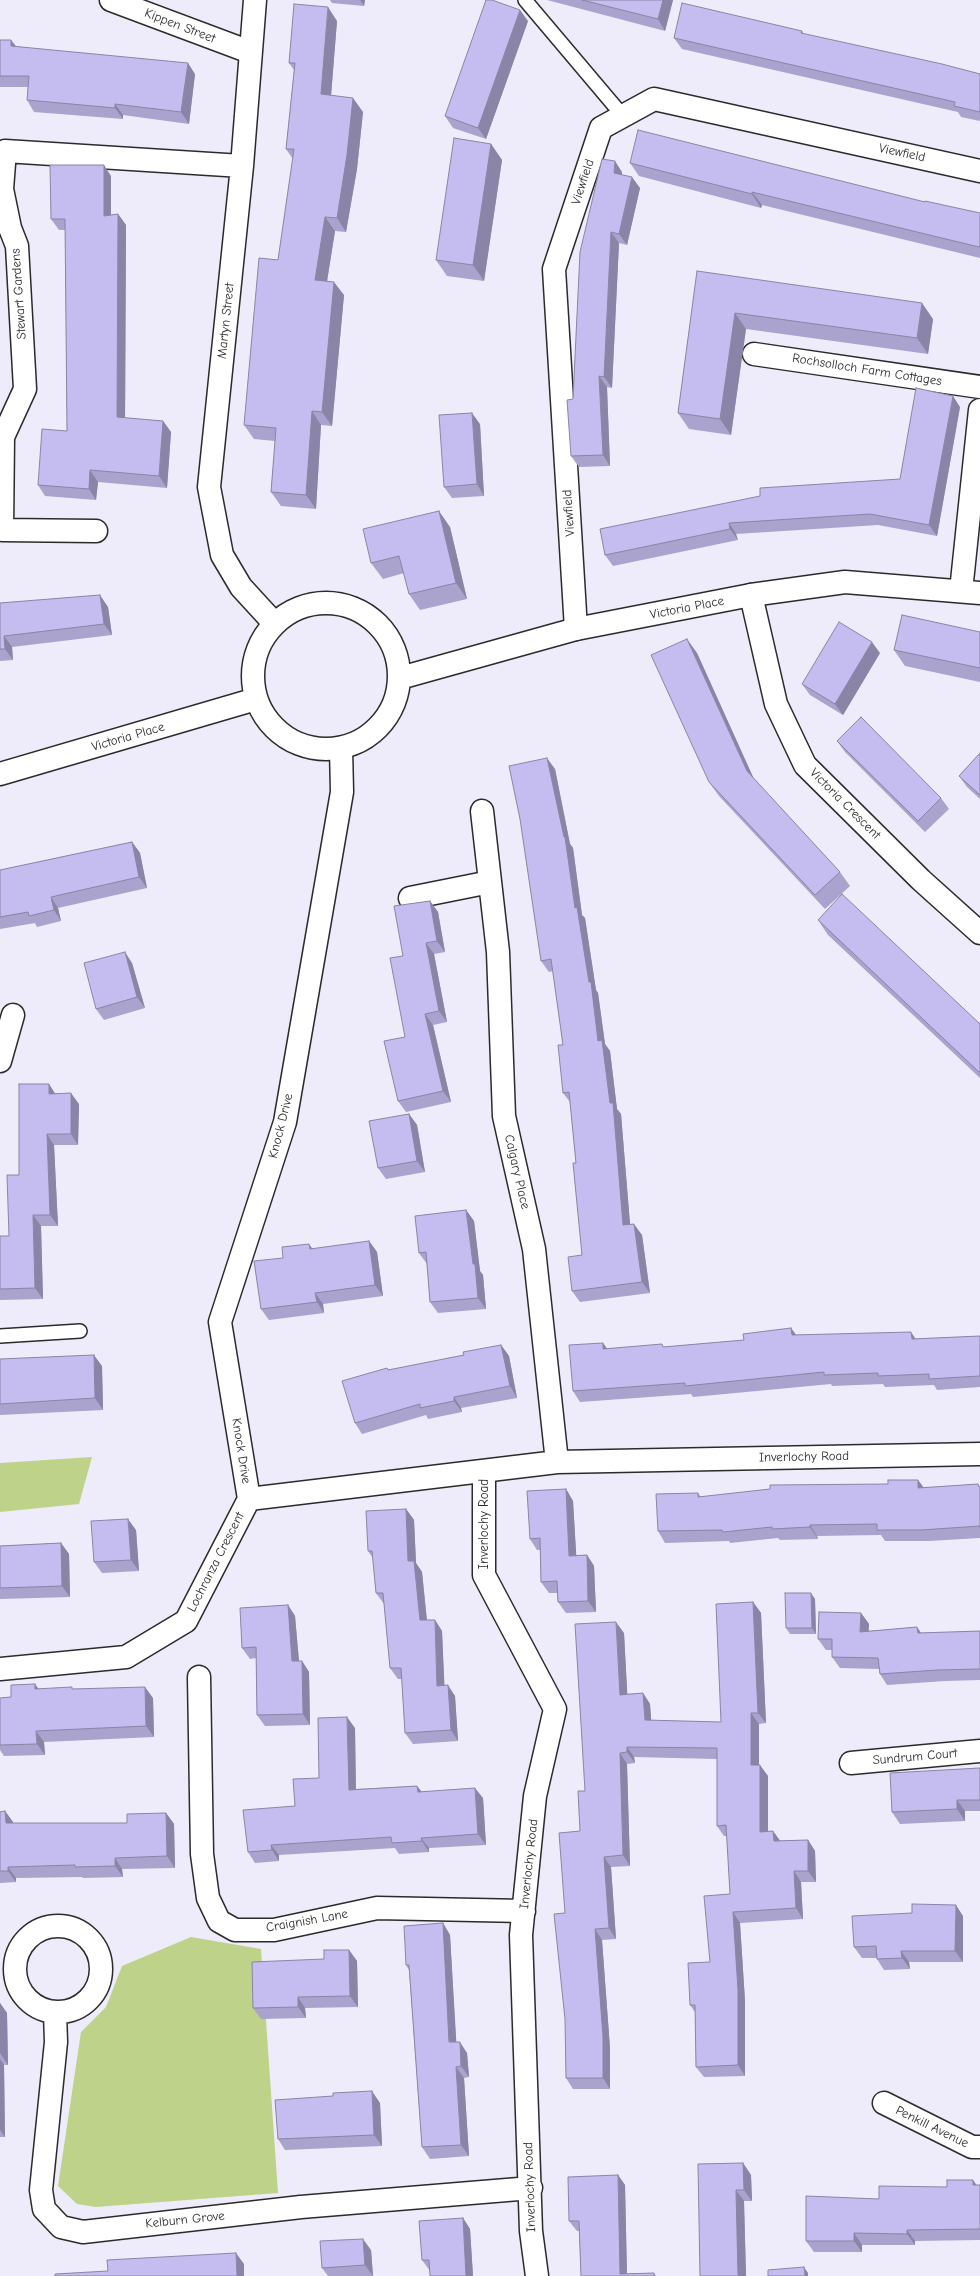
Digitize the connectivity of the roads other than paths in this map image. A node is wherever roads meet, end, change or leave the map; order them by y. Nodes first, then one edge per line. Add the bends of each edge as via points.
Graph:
1 (110, 0) edge
2 (255, 0) edge
3 (525, 0) edge
4 (250, 52) junction
5 (623, 116) junction
6 (242, 166) junction
7 (980, 171) edge
8 (754, 354) dead end
9 (980, 387) edge
10 (980, 410) edge
11 (96, 531) dead end
12 (970, 592) edge
13 (751, 595) junction
14 (274, 623) junction
15 (576, 629) junction
16 (400, 678) junction
17 (256, 699) junction
18 (341, 748) junction
19 (0, 774) edge
20 (482, 811) dead end
21 (490, 882) junction
22 (410, 898) dead end
23 (980, 933) edge
24 (13, 1015) dead end
25 (0, 1061) edge
26 (80, 1331) dead end
27 (0, 1336) edge
28 (980, 1454) edge
29 (557, 1462) junction
30 (484, 1470) junction
31 (249, 1499) junction
32 (0, 1669) edge
33 (199, 1677) dead end
34 (980, 1751) edge
35 (851, 1763) dead end
36 (524, 1911) junction
37 (55, 2013) dead end
38 (884, 2104) dead end
39 (980, 2147) edge
40 (531, 2188) junction
41 (537, 2276) edge

1 - 4 street, Kippen Street
2 - 4 street, Martyn Street
3 - 5 lane
4 - 6 street, Martyn Street
5 - 7 street, Viewfield via 654,99
5 - 15 street, Viewfield via 601,128 554,269
6 - 11 street, Stewart Gardens via 5,151 2,188 10,228 17,246 25,389 3,437 2,530
6 - 14 street, Martyn Street via 209,487 222,555 241,587
8 - 9 street, Rochsolloch Farm Cottages
10 - 12 street
12 - 13 street, Victoria Place via 844,582
13 - 15 street, Victoria Place
13 - 23 street, Victoria Crescent via 776,704 805,765 921,880
14 - 16 street via 295,609 319,602 344,604 367,614 385,631 396,653
14 - 17 street via 261,639 254,658 252,679
15 - 16 street, Victoria Place
16 - 18 street via 395,702 382,723 364,739
17 - 18 street via 266,718 280,734 299,745 320,749
17 - 19 street, Victoria Place
18 - 31 street, Knock Drive via 342,792 285,1122 220,1322
20 - 21 street, Calgary Place
21 - 22 street
21 - 29 street, Calgary Place via 498,952 504,1116 534,1249
24 - 25 street
26 - 27 lane
28 - 29 street, Inverlochy Road
29 - 30 street, Inverlochy Road
30 - 31 street, Inverlochy Road
30 - 36 street, Inverlochy Road via 484,1575 555,1709 535,1796
31 - 32 street, Lochranza Crescent via 186,1621 126,1657
33 - 36 street, Craignish Lane via 202,1854 208,1898 219,1921 235,1930 274,1930 377,1908
34 - 35 street, Sundrum Court
36 - 40 street, Inverlochy Road via 521,1935
37 - 40 street, Kelburn Grove via 56,2042 41,2190 44,2209 61,2227 83,2232 301,2207
38 - 39 street, Penkill Avenue via 972,2147
40 - 41 street, Inverlochy Road

